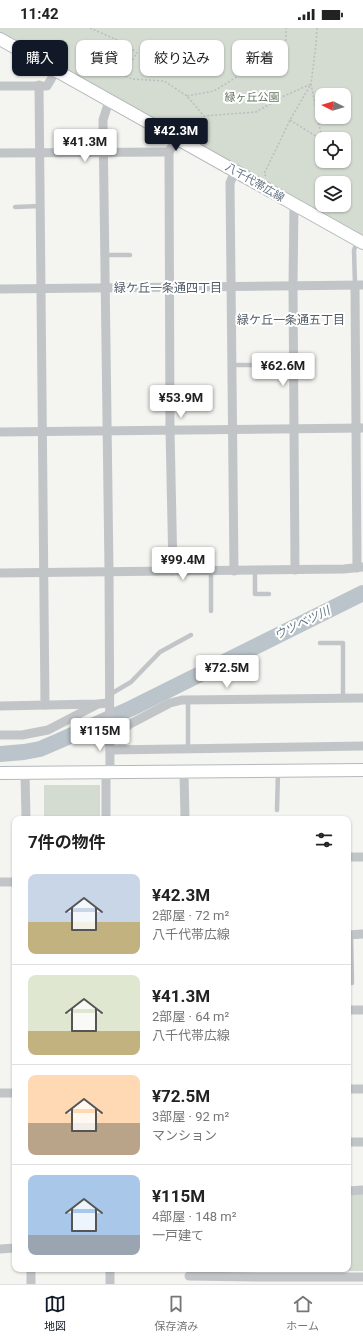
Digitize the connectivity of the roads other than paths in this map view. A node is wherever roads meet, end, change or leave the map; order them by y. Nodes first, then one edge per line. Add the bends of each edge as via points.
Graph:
1 (0, 39) edge
2 (12, 46) edge
3 (53, 76) edge
4 (65, 76) edge
5 (0, 86) edge
6 (39, 86) junction
7 (109, 101) junction
8 (176, 138) junction
9 (104, 152) junction
10 (169, 152) junction
11 (0, 153) edge
12 (39, 153) junction
13 (235, 171) junction
14 (294, 205) junction
15 (40, 206) junction
16 (15, 207) dead end
17 (360, 242) edge
18 (105, 254) junction
19 (130, 255) dead end
20 (359, 285) edge
21 (231, 286) junction
22 (293, 286) junction
23 (169, 287) junction
24 (41, 288) junction
25 (106, 288) junction
26 (0, 289) edge
27 (258, 364) dead end
28 (231, 365) junction
29 (359, 428) edge
30 (232, 429) junction
31 (294, 429) junction
32 (43, 430) junction
33 (107, 430) junction
34 (170, 430) junction
35 (0, 432) edge
36 (360, 567) edge
37 (255, 570) junction
38 (295, 570) junction
39 (109, 571) junction
40 (173, 571) junction
41 (211, 571) junction
42 (234, 571) junction
43 (44, 572) junction
44 (0, 573) edge
45 (269, 594) dead end
46 (211, 610) dead end
47 (191, 634) dead end
48 (320, 643) dead end
49 (343, 698) junction
50 (363, 698) edge
51 (188, 700) junction
52 (109, 702) junction
53 (97, 704) junction
54 (45, 705) junction
55 (0, 706) edge
56 (0, 735) edge
57 (110, 735) junction
58 (363, 746) edge
59 (188, 749) junction
60 (110, 750) junction
61 (278, 770) junction
62 (363, 770) edge
63 (184, 771) junction
64 (0, 773) edge
65 (25, 773) junction
66 (108, 773) junction
67 (277, 810) dead end
68 (26, 816) edge
69 (106, 816) edge
70 (185, 816) edge
71 (351, 857) edge
72 (363, 857) edge
73 (0, 882) edge
74 (12, 882) edge
75 (351, 934) edge
76 (363, 934) edge
77 (351, 958) edge
78 (352, 983) dead end
79 (351, 1010) edge
80 (363, 1010) edge
81 (351, 1089) edge
82 (363, 1089) edge
83 (0, 1093) edge
84 (12, 1093) edge
85 (351, 1142) edge
86 (363, 1142) edge
87 (363, 1190) edge
88 (351, 1191) edge
89 (12, 1248) edge
90 (0, 1249) edge
91 (31, 1272) edge
92 (110, 1272) edge
93 (189, 1276) edge
94 (363, 1277) edge
95 (331, 1280) edge
96 (262, 1281) edge
97 (31, 1284) edge
98 (110, 1284) edge

1 - 2 main road, 八千代帯広線
3 - 6 street via 47,86
4 - 7 main road, 八千代帯広線
5 - 6 street
6 - 12 street
7 - 8 main road, 八千代帯広線
7 - 9 street via 103,120
8 - 10 street
8 - 13 main road, 八千代帯広線
9 - 10 street
9 - 12 street
9 - 18 street
10 - 23 street
11 - 12 street
12 - 15 street
13 - 14 main road, 八千代帯広線
13 - 21 street via 230,183
14 - 17 main road, 八千代帯広線
14 - 22 street
15 - 16 lane
15 - 24 street
17 - 20 lane via 354,250
18 - 19 lane
18 - 25 street
20 - 22 street
20 - 29 street
21 - 22 street
21 - 23 street
21 - 28 street
22 - 31 street
23 - 25 street
23 - 34 street
24 - 25 street
24 - 26 street
24 - 32 street
25 - 33 street
27 - 28 lane
28 - 30 street
29 - 31 street
29 - 36 street
30 - 31 street
30 - 34 street
30 - 42 street
31 - 38 street
32 - 33 street
32 - 35 street
32 - 43 street
33 - 34 street
33 - 39 street
34 - 40 street
36 - 38 street
37 - 38 street
37 - 42 street
37 - 45 lane via 255,594
39 - 40 street
39 - 43 street
39 - 52 street
40 - 41 street
41 - 42 street
41 - 46 lane
43 - 44 street
43 - 54 street
47 - 52 lane via 160,652
48 - 49 lane via 343,643
49 - 50 street
49 - 51 street
51 - 57 street via 170,703
51 - 59 lane
52 - 53 street
52 - 57 street
53 - 54 street
53 - 56 street via 48,730 22,735
54 - 55 street
57 - 60 street
58 - 59 street
59 - 60 street
60 - 66 street
61 - 62 main road
61 - 63 main road
61 - 67 lane
63 - 66 main road
63 - 70 street
64 - 65 main road
65 - 66 main road
65 - 68 street
66 - 69 street
71 - 72 street
73 - 74 street
75 - 76 street
77 - 78 lane
79 - 80 street
81 - 82 street
83 - 84 street
85 - 86 street
87 - 88 street
89 - 90 street
91 - 97 street
92 - 98 street
93 - 96 street
94 - 95 street
95 - 96 street

